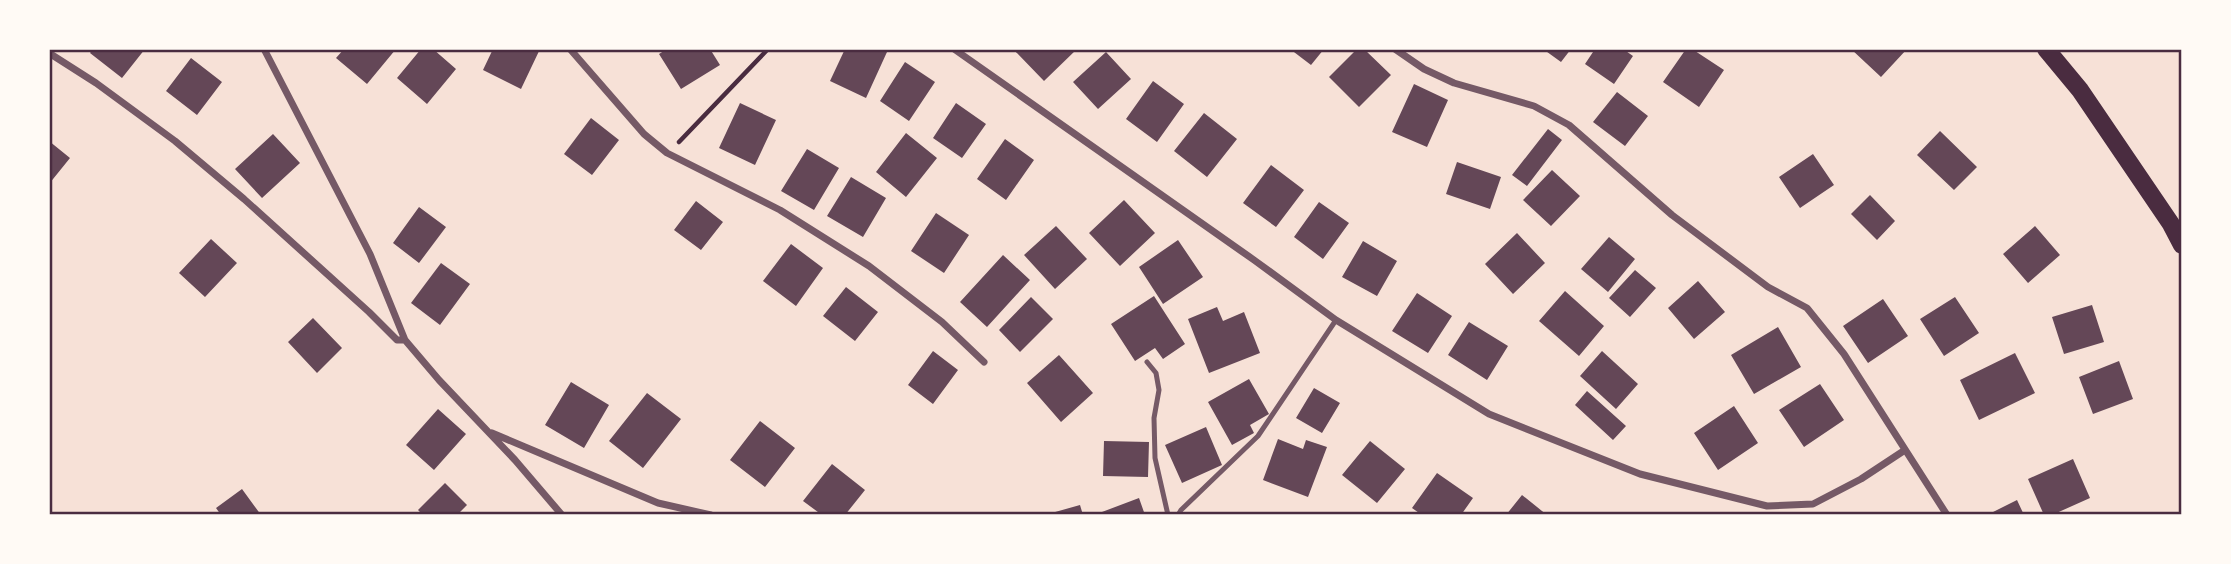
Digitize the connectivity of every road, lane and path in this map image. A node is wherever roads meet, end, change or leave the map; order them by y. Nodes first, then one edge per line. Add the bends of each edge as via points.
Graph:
1 (264, 49) edge
2 (570, 49) edge
3 (768, 49) edge
4 (954, 49) edge
5 (1395, 49) edge
6 (2046, 49) edge
7 (49, 53) edge
8 (667, 153) junction
9 (2182, 244) edge
10 (1335, 320) junction
11 (405, 341) junction
12 (984, 362) dead end
13 (1147, 362) dead end
14 (490, 432) junction
15 (1905, 450) junction
16 (562, 515) edge
17 (711, 515) edge
18 (1168, 515) edge
19 (1178, 515) edge
20 (1947, 515) edge

1 - 11 street via 370,254
2 - 8 street via 644,134
3 - 8 path
4 - 10 street
5 - 15 street via 1454,83 1534,106 1569,125 1683,223 1768,287 1807,308 1844,354
6 - 9 main road via 2080,90
7 - 11 street via 175,141 397,340
8 - 12 street via 780,210 869,266 942,322
10 - 15 street via 1489,414 1640,474 1767,506 1813,504
10 - 19 lane via 1258,436
11 - 14 street
13 - 18 lane via 1156,373 1160,390 1153,437
14 - 16 street
14 - 17 street via 658,503
15 - 20 street

